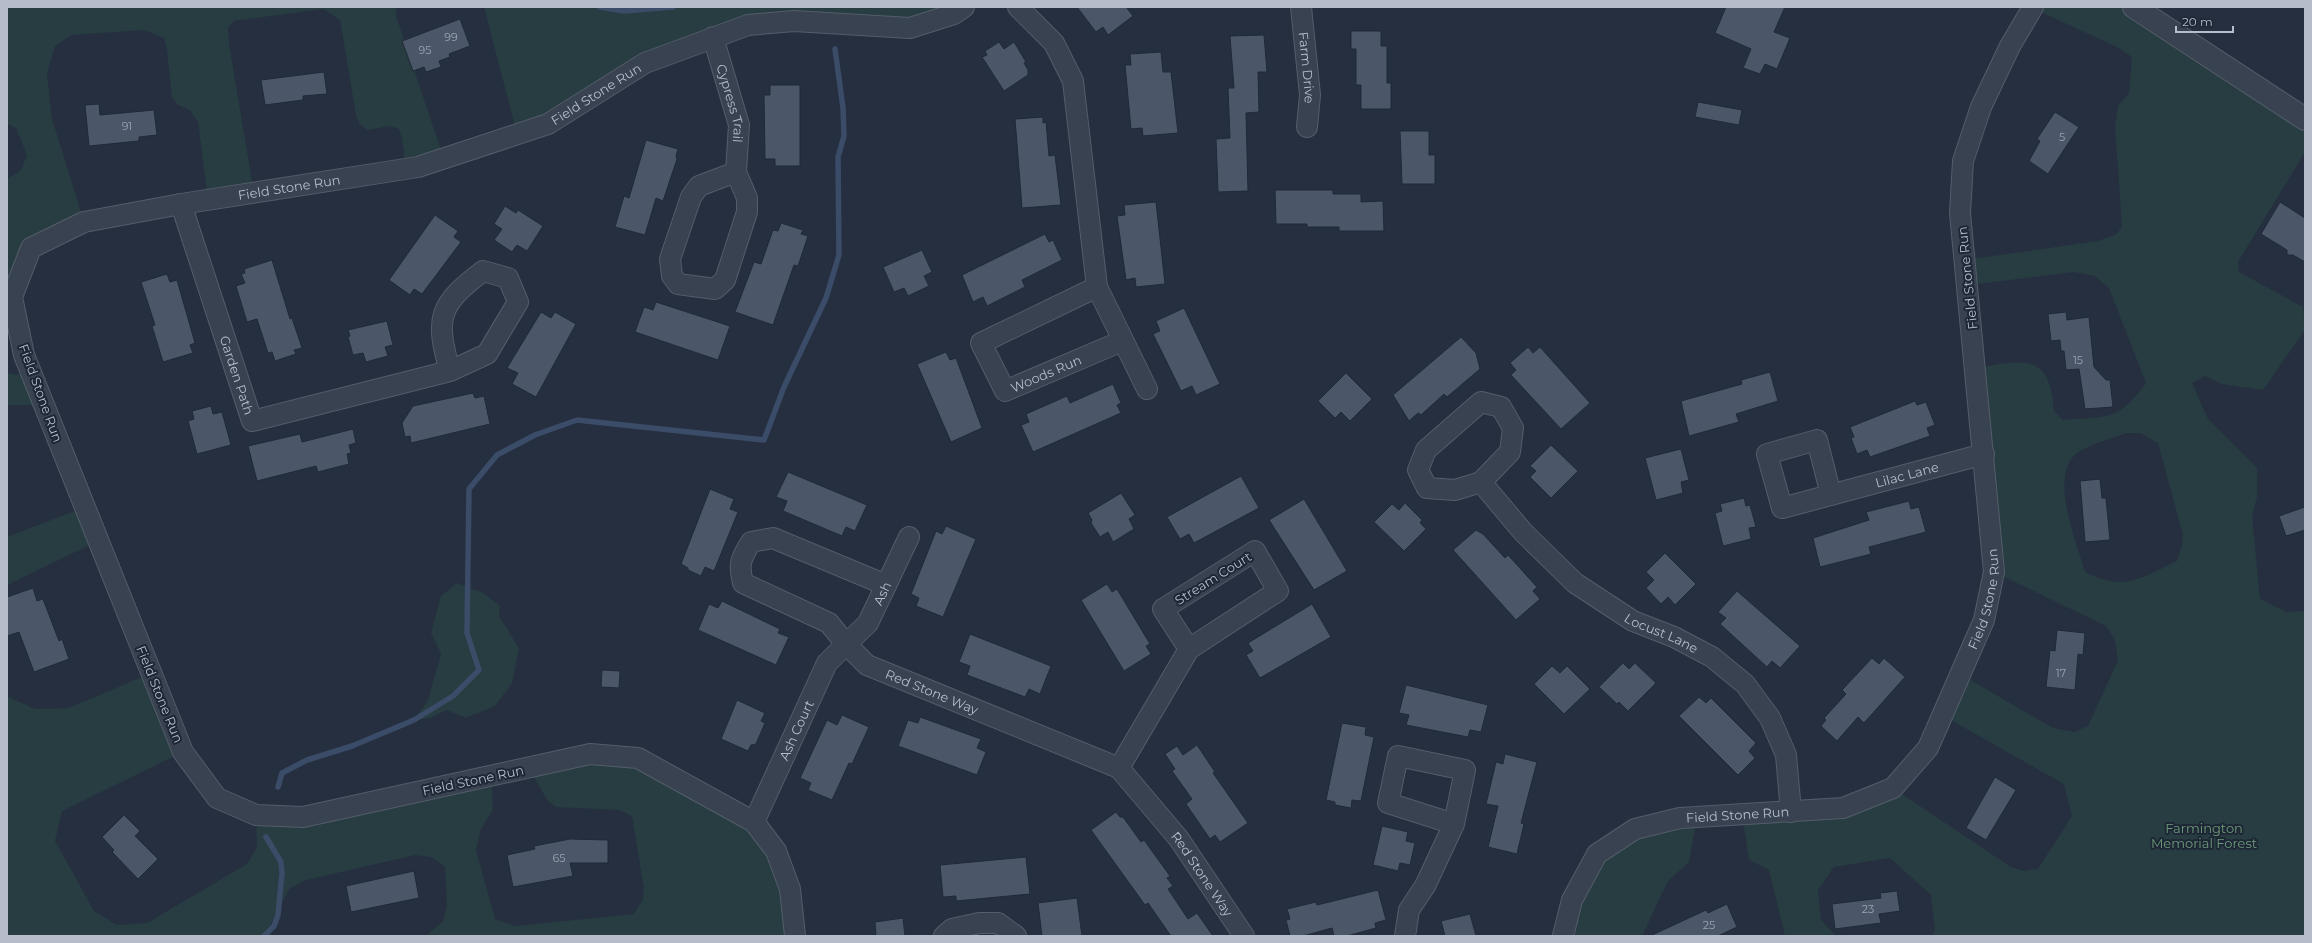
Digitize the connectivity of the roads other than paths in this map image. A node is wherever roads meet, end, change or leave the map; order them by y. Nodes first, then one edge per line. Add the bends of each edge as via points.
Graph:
1 (964, 7) edge
2 (1018, 7) edge
3 (1301, 7) edge
4 (2033, 7) edge
5 (2134, 7) edge
6 (713, 37) junction
7 (2305, 119) edge
8 (1307, 128) dead end
9 (736, 172) junction
10 (181, 204) junction
11 (1097, 287) junction
12 (1122, 341) junction
13 (450, 371) junction
14 (1147, 389) dead end
15 (1984, 454) junction
16 (1481, 482) junction
17 (1831, 495) dead end
18 (909, 537) dead end
19 (886, 585) junction
20 (846, 644) junction
21 (1189, 649) junction
22 (1119, 768) junction
23 (1791, 812) junction
24 (754, 822) junction
25 (1454, 824) dead end
26 (795, 936) edge
27 (944, 936) edge
28 (1016, 936) edge
29 (1244, 936) edge
30 (1405, 936) edge
31 (1563, 936) edge

1 - 6 street, Field Stone Run via 954,14 910,28 794,21 748,25
2 - 11 street via 1054,43 1074,81
3 - 8 street, Farm Drive via 1310,95
4 - 15 street, Field Stone Run via 2010,46 1981,107 1963,161 1960,213
5 - 7 street
6 - 9 street, Cypress Trail via 739,125
6 - 10 street, Field Stone Run via 645,63 548,124 418,167
9 - 9 street, Cypress Trail via 747,198 747,212 725,280 715,289 678,284 672,276 670,259 691,197 699,186
10 - 13 street, Garden Path via 252,421
10 - 24 street, Field Stone Run via 84,222 31,248 12,297 24,355 180,745 216,798 256,815 303,818 590,754 638,758
11 - 12 street
11 - 12 street, Woods Run via 981,343 1006,392
12 - 14 street
13 - 13 street, Garden Path via 487,354 518,302 508,278 483,271 462,287 443,312 441,339
15 - 17 street, Lilac Lane
15 - 23 street, Field Stone Run via 1994,572 1984,620 1928,748 1893,788 1843,808
16 - 16 street via 1510,452 1513,428 1501,406 1481,402 1426,450 1418,470 1427,488 1455,490
16 - 23 street, Locust Lane via 1523,532 1575,583 1633,621 1674,637 1712,657 1745,684 1770,718 1786,755
18 - 19 street, Ash
19 - 20 street, Ash via 868,623
19 - 20 street, Red Stone Way via 773,538 751,542 741,559 740,572 743,583 829,622
20 - 22 street, Red Stone Way via 867,665
20 - 24 street, Ash Court via 827,663
21 - 21 street, Stream Court via 1278,591 1255,551 1163,609
21 - 22 street, Stream Court
22 - 29 street, Red Stone Way via 1179,839
23 - 31 street, Field Stone Run via 1680,818 1634,829 1597,854 1572,900
24 - 26 street, Field Stone Run via 776,851 790,889
25 - 30 street via 1425,886 1408,910
27 - 28 street via 952,929 979,923 998,923

